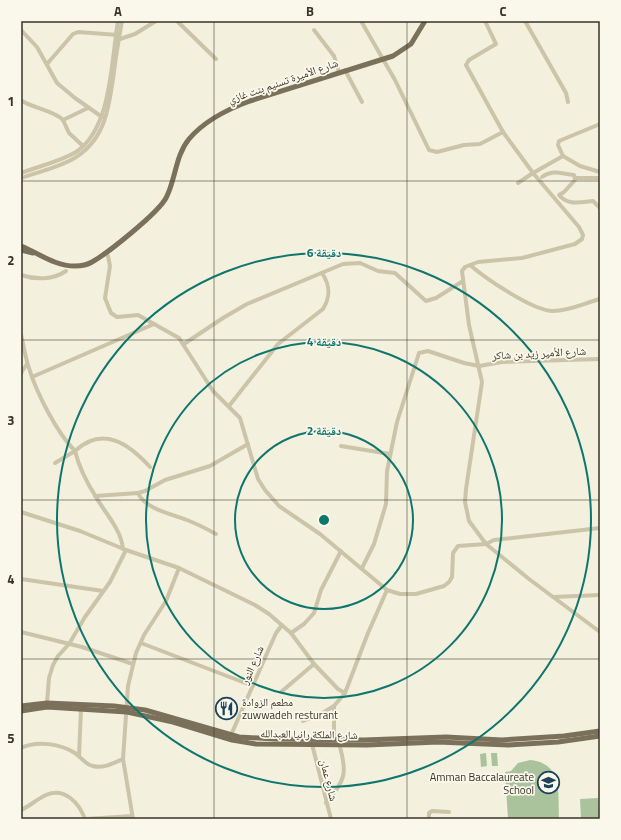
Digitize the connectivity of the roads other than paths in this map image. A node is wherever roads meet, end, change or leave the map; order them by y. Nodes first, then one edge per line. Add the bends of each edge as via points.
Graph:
1 (118, 21) edge
2 (122, 21) edge
3 (156, 21) edge
4 (177, 21) edge
5 (361, 21) edge
6 (425, 21) edge
7 (485, 21) edge
8 (525, 21) edge
9 (21, 30) edge
10 (314, 30) dead end
11 (117, 37) junction
12 (216, 58) dead end
13 (383, 59) junction
14 (47, 64) junction
15 (342, 71) junction
16 (22, 101) edge
17 (362, 102) dead end
18 (568, 102) dead end
19 (88, 108) junction
20 (102, 117) junction
21 (63, 120) junction
22 (600, 124) edge
23 (503, 132) junction
24 (83, 146) junction
25 (563, 156) junction
26 (600, 172) edge
27 (21, 173) edge
28 (533, 173) junction
29 (542, 177) dead end
30 (21, 178) edge
31 (575, 178) junction
32 (600, 178) edge
33 (518, 183) dead end
34 (600, 208) edge
35 (21, 246) edge
36 (21, 250) edge
37 (105, 253) junction
38 (38, 254) junction
39 (470, 265) junction
40 (66, 271) dead end
41 (322, 273) junction
42 (21, 275) edge
43 (463, 281) junction
44 (600, 299) edge
45 (154, 324) junction
46 (21, 335) edge
47 (184, 344) junction
48 (600, 359) edge
49 (27, 364) junction
50 (479, 366) junction
51 (21, 373) edge
52 (32, 377) junction
53 (229, 406) junction
54 (248, 444) junction
55 (341, 446) dead end
56 (75, 451) junction
57 (390, 454) junction
58 (55, 463) dead end
59 (150, 467) dead end
60 (138, 493) junction
61 (95, 496) junction
62 (21, 512) edge
63 (600, 528) edge
64 (216, 534) dead end
65 (486, 544) junction
66 (125, 549) junction
67 (341, 550) junction
68 (179, 568) junction
69 (362, 568) junction
70 (21, 579) edge
71 (387, 590) junction
72 (104, 591) junction
73 (600, 595) edge
74 (552, 597) junction
75 (282, 625) junction
76 (21, 632) edge
77 (600, 632) edge
78 (291, 633) junction
79 (141, 643) junction
80 (69, 644) junction
81 (133, 664) junction
82 (314, 664) junction
83 (253, 686) junction
84 (281, 692) dead end
85 (345, 693) junction
86 (47, 703) junction
87 (21, 706) edge
88 (334, 706) junction
89 (81, 709) junction
90 (21, 710) edge
91 (127, 710) junction
92 (303, 720) dead end
93 (600, 731) edge
94 (231, 735) junction
95 (600, 736) edge
96 (334, 739) junction
97 (312, 744) junction
98 (340, 747) dead end
99 (21, 748) edge
100 (79, 756) junction
101 (123, 759) junction
102 (326, 803) junction
103 (21, 810) edge
104 (449, 812) dead end
105 (133, 818) edge
106 (85, 819) edge
107 (331, 819) edge
108 (428, 819) edge

1 - 11 street
2 - 11 street
3 - 11 street via 135,34
4 - 12 street
5 - 13 street
6 - 13 main road, شارع الأميرة تسنيم بنت غازي via 407,48
7 - 23 street via 496,44 469,60 466,65
8 - 18 street via 566,93
9 - 14 street via 35,44
10 - 15 street
11 - 14 street via 84,31 76,33
11 - 20 street
11 - 30 street via 108,112 97,138 69,161
13 - 15 main road, شارع الأميرة تسنيم بنت غازي
13 - 23 street via 430,152 484,143
14 - 19 street via 57,83
15 - 17 street
15 - 37 main road, شارع الأميرة تسنيم بنت غازي via 240,105 198,129 181,151 169,192 162,204
16 - 21 street via 55,114
19 - 20 street
19 - 21 street
20 - 24 street via 95,132
21 - 24 street via 69,132
22 - 25 street via 559,141
23 - 28 street
24 - 27 street via 66,157
25 - 26 street via 580,166
25 - 28 street
28 - 33 street
28 - 39 street via 579,227 582,240 535,255
29 - 31 street via 555,172 574,175
31 - 32 street
31 - 34 street via 559,195 563,200 571,203 593,201
35 - 38 main road, شارع الأميرة تسنيم بنت غازي
36 - 38 main road, شارع الأميرة تسنيم بنت غازي
37 - 38 main road, شارع الأميرة تسنيم بنت غازي via 92,262 78,266 56,262
37 - 45 street via 110,266 104,298 111,313 117,317 138,315
39 - 43 street via 462,270
39 - 44 street via 486,279 549,311 568,309
40 - 42 street via 54,277 37,279
41 - 43 street via 341,264 363,263 378,271 395,273 426,301 436,298
41 - 47 street via 247,304
41 - 53 street via 329,289 327,302 323,308 278,344
43 - 50 street via 469,325
45 - 47 street via 175,335
45 - 52 street
46 - 49 street
47 - 53 street via 211,388
48 - 50 street, شارع الأمير زيد بن شاكر via 502,362
49 - 51 street
49 - 52 street
50 - 57 street via 464,364 428,351 419,353 400,411
50 - 65 street via 482,382 465,502 471,526
52 - 56 street via 58,428
53 - 54 street via 240,418
54 - 60 street via 218,463 166,480
54 - 67 street via 258,479 268,495 279,506
55 - 57 street
56 - 58 street
56 - 59 street via 89,441 111,439 131,449
56 - 61 street
57 - 69 street via 386,504 374,544
60 - 61 street
60 - 64 street via 142,499 158,509 189,520
61 - 66 street via 117,530
62 - 66 street
63 - 65 street via 494,540
65 - 71 street via 462,545 455,548 452,577 444,586 410,595
65 - 74 street
66 - 68 street
66 - 72 street
67 - 69 street
67 - 78 street via 328,573 312,618
68 - 75 street via 255,605
68 - 79 street via 166,601
69 - 71 street
70 - 72 street
71 - 85 street
72 - 80 street
73 - 74 street
74 - 77 street
75 - 78 street
75 - 83 street, شارع النور
76 - 80 street
78 - 82 street
79 - 81 street
79 - 83 street
80 - 81 street
80 - 86 street via 58,656 50,673
81 - 91 street via 126,696
82 - 84 street
82 - 85 street
83 - 94 street, شارع النور
85 - 88 street
86 - 87 main road, شارع الملكة رانيا العبدالله
86 - 91 main road, شارع الملكة رانيا العبدالله
88 - 92 street via 319,715
88 - 96 street
89 - 90 main road, شارع الملكة رانيا العبدالله via 47,707
89 - 91 main road, شارع الملكة رانيا العبدالله
89 - 100 street
91 - 94 main road, شارع الملكة رانيا العبدالله via 169,715
91 - 97 main road, شارع الملكة رانيا العبدالله via 241,742
91 - 101 street
93 - 96 main road, شارع الملكة رانيا العبدالله via 509,740 434,737
94 - 96 main road, شارع الملكة رانيا العبدالله
95 - 97 main road, شارع الملكة رانيا العبدالله via 508,745 438,742
97 - 102 street, شارع عمان
98 - 102 street via 345,764 344,772 339,786
99 - 100 street via 42,744 69,750
100 - 101 street via 88,764 97,767
101 - 105 street
102 - 107 street, شارع عمان
103 - 106 street via 47,794 57,793 77,803
104 - 108 street via 432,811
105 - 106 street

